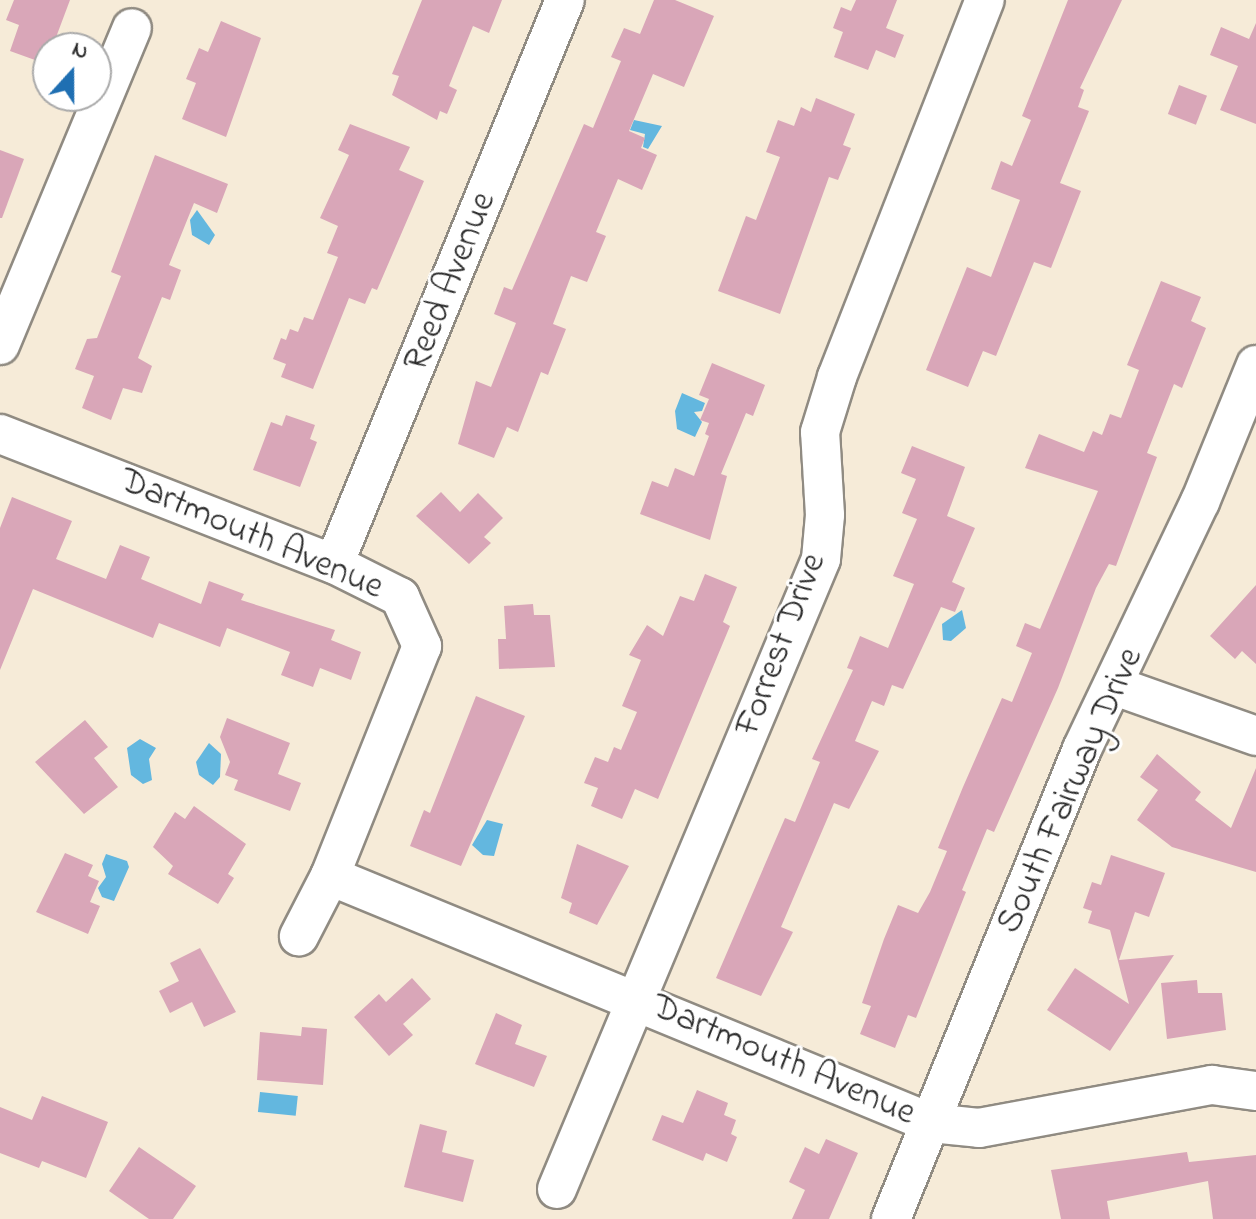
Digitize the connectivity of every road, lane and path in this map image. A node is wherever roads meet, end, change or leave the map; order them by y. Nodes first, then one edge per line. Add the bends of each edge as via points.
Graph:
1 (565, 0) edge
2 (985, 0) edge
3 (132, 28) dead end
4 (15, 262) edge
5 (0, 345) edge
6 (1256, 365) edge
7 (0, 434) edge
8 (334, 564) junction
9 (1115, 686) junction
10 (1256, 736) edge
11 (330, 876) junction
12 (299, 936) dead end
13 (637, 1000) junction
14 (1256, 1091) edge
15 (931, 1123) junction
16 (557, 1189) dead end
17 (891, 1219) edge

1 - 8 street, Reed Avenue
2 - 13 street, Forrest Drive via 820,432 825,515 821,559
3 - 4 street
4 - 5 street
6 - 9 street, South Fairway Drive via 1211,479
7 - 8 street, Dartmouth Avenue
8 - 11 street, Dartmouth Avenue via 400,597 422,646
9 - 10 street
9 - 15 street, South Fairway Drive via 1082,749
11 - 12 street, Dartmouth Avenue
11 - 13 street, Dartmouth Avenue
13 - 15 street, Dartmouth Avenue
13 - 16 street, Forrest Drive
14 - 15 street, Dartmouth Avenue via 1212,1085 979,1128
15 - 17 street, South Fairway Drive

